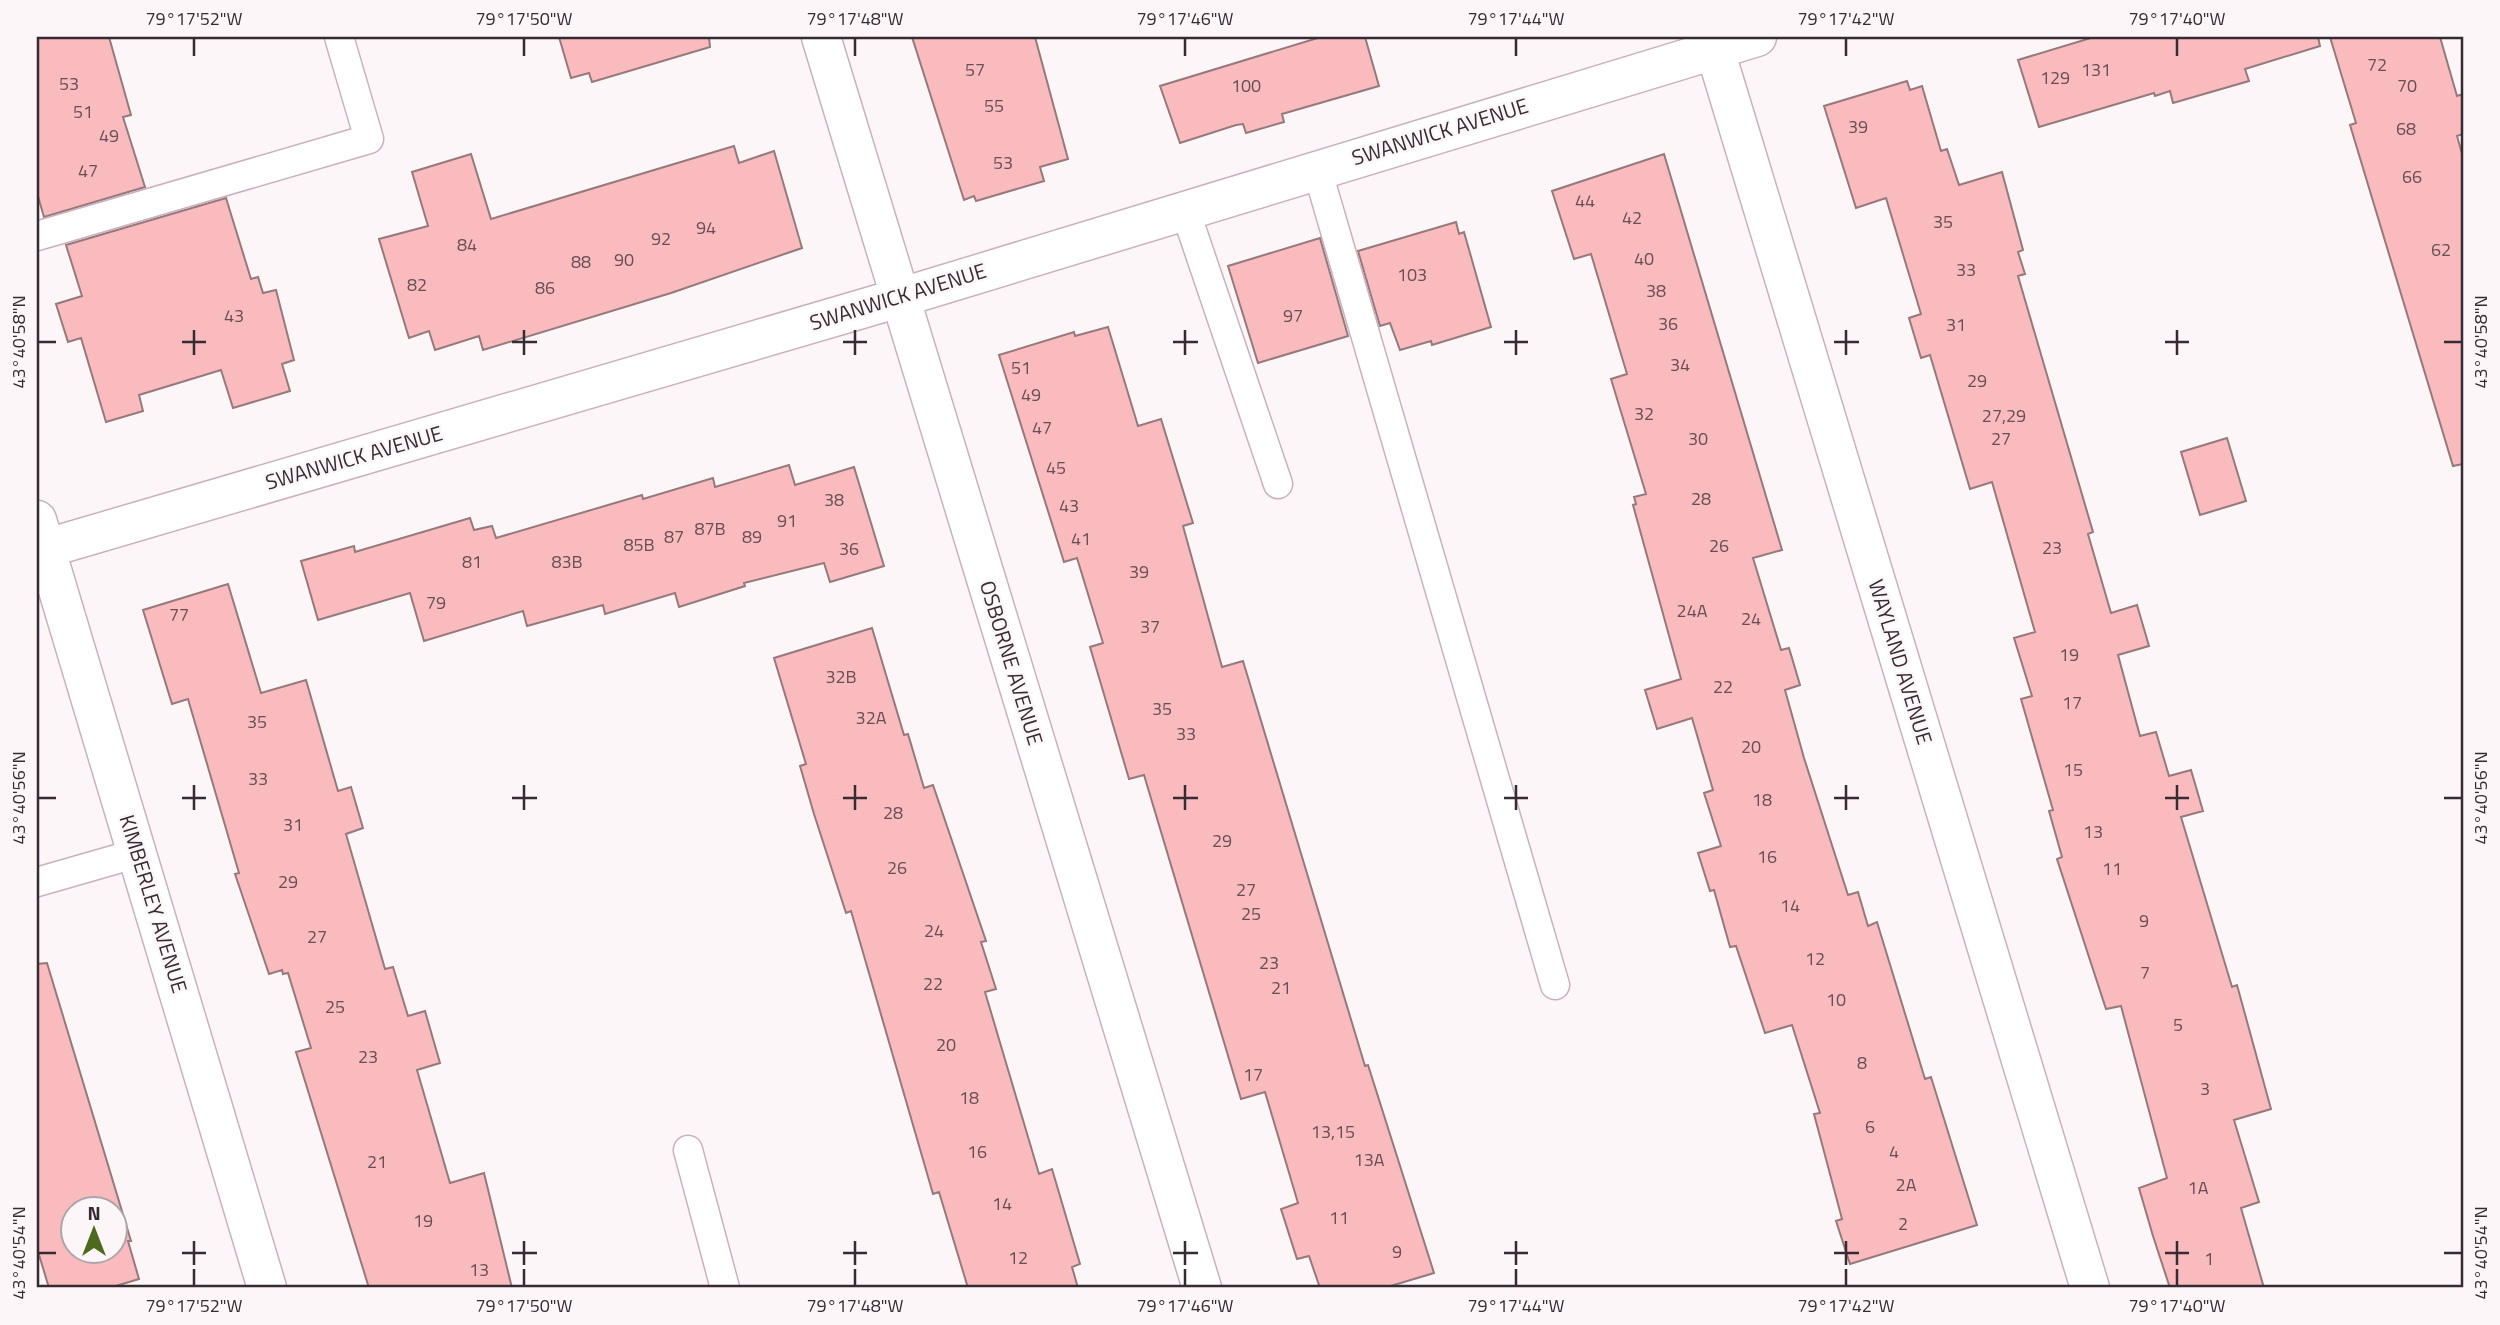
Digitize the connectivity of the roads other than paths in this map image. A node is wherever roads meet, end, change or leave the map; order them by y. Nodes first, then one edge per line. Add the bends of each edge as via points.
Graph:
1 (339, 37) edge
2 (821, 37) edge
3 (1757, 37) edge
4 (1712, 43) edge
5 (1317, 169) junction
6 (1185, 210) junction
7 (37, 236) edge
8 (899, 298) junction
9 (1278, 484) dead end
10 (40, 540) edge
11 (138, 853) junction
12 (37, 882) edge
13 (1555, 985) dead end
14 (688, 1150) dead end
15 (267, 1288) edge
16 (725, 1288) edge
17 (1202, 1288) edge
18 (2090, 1288) edge

1 - 7 lane via 369,139
2 - 8 street, OSBORNE AVENUE
3 - 4 street, SWANWICK AVENUE
4 - 5 street, SWANWICK AVENUE
4 - 18 street, WAYLAND AVENUE
5 - 6 street, SWANWICK AVENUE
5 - 13 lane
6 - 8 street, SWANWICK AVENUE
6 - 9 lane
8 - 10 street, SWANWICK AVENUE
8 - 17 street, OSBORNE AVENUE
10 - 11 street, KIMBERLEY AVENUE
11 - 12 lane
11 - 15 street, KIMBERLEY AVENUE
14 - 16 lane

